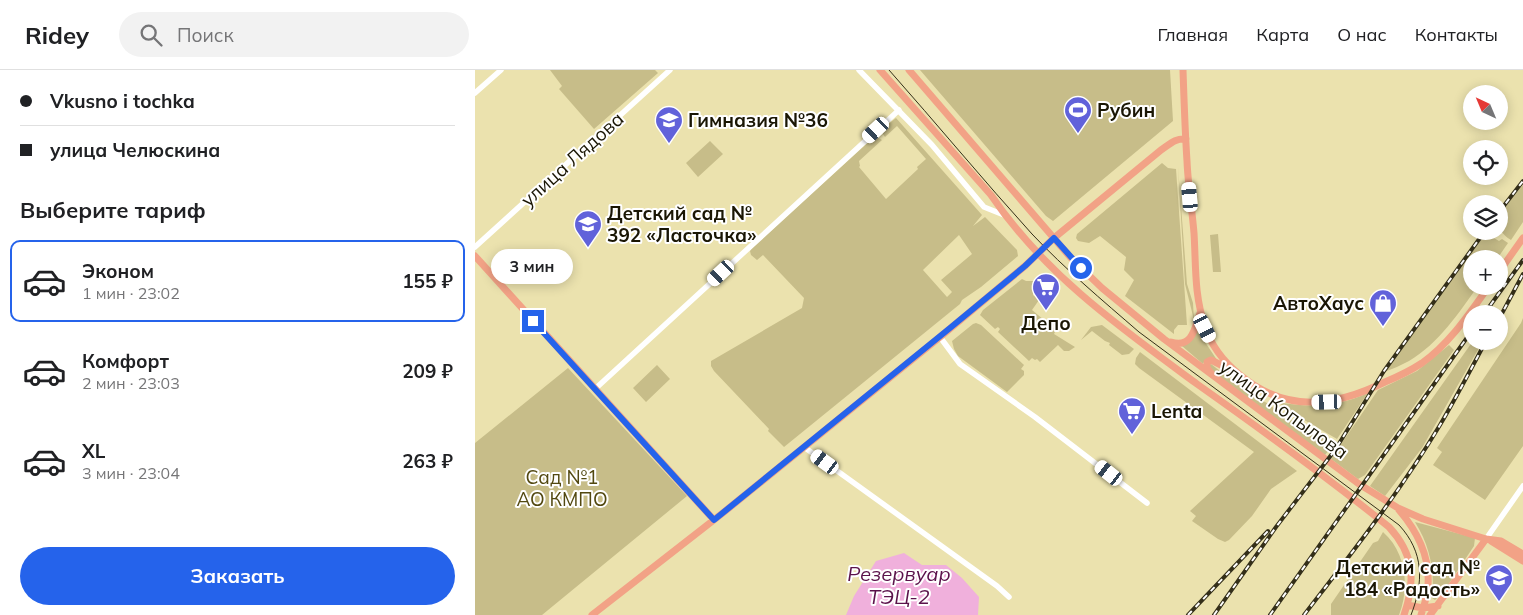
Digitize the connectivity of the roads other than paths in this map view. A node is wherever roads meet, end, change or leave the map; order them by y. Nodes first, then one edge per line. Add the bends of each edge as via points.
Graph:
1 (501, 70) edge
2 (670, 70) edge
3 (880, 70) edge
4 (909, 70) edge
5 (1183, 70) edge
6 (861, 71) edge
7 (475, 93) edge
8 (899, 110) junction
9 (1186, 139) junction
10 (1004, 215) junction
11 (1054, 238) junction
12 (1523, 238) edge
13 (475, 247) edge
14 (1038, 254) junction
15 (475, 256) edge
16 (1508, 259) edge
17 (1482, 295) edge
18 (1200, 312) junction
19 (939, 337) junction
20 (1167, 341) junction
21 (1237, 373) junction
22 (1212, 376) junction
23 (595, 389) junction
24 (804, 447) junction
25 (1523, 486) edge
26 (1147, 503) dead end
27 (1397, 508) junction
28 (714, 520) junction
29 (1486, 538) junction
30 (1523, 554) edge
31 (1523, 561) edge
32 (1009, 598) dead end
33 (1407, 605) junction
34 (1438, 606) junction
35 (1422, 611) edge
36 (592, 615) edge
37 (1404, 615) edge
38 (1430, 615) edge

1 - 7 street
2 - 13 street, улица Лядова
3 - 10 main road, улица Копылова via 991,195
4 - 11 main road, улица Копылова
5 - 9 main road
6 - 8 street, улица Копылова
8 - 10 street, улица Копылова via 984,207
8 - 23 street
9 - 11 main road via 1167,145
9 - 18 main road
10 - 14 main road, улица Копылова
11 - 14 main road
11 - 20 main road, улица Копылова via 1099,285
12 - 16 main road
14 - 19 main road
14 - 33 main road, улица Копылова via 1100,311 1389,527 1407,551 1411,573
15 - 23 main road
17 - 21 main road via 1459,326 1420,364 1356,394 1327,402 1291,401 1260,389
18 - 20 main road via 1187,342 1178,345
18 - 21 main road via 1217,351
19 - 24 main road
19 - 26 street via 960,364 1035,416
20 - 22 main road, улица Копылова
21 - 22 main road via 1211,360 1207,365
22 - 27 main road, улица Копылова via 1359,484
23 - 28 main road
24 - 28 main road
24 - 32 street via 997,586
25 - 29 street
27 - 29 main road
27 - 35 main road via 1419,540 1425,556 1428,585
28 - 36 main road
29 - 30 main road via 1501,541
29 - 31 main road
29 - 34 main road
33 - 35 main road
33 - 37 main road, улица Копылова
34 - 35 main road
34 - 38 main road

